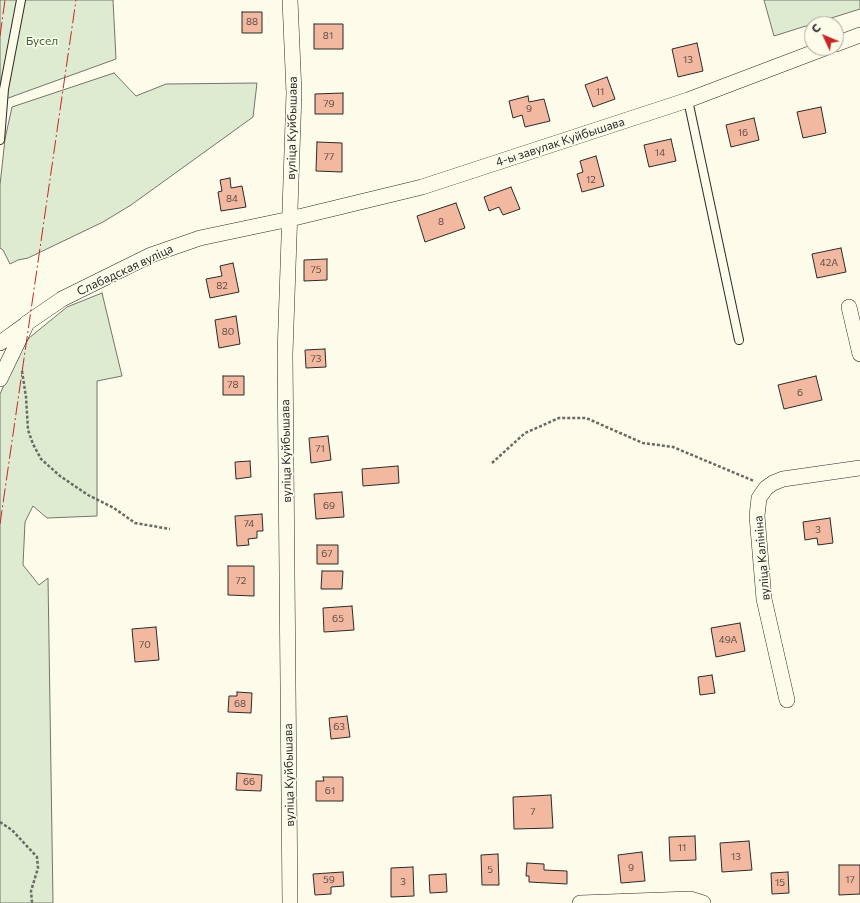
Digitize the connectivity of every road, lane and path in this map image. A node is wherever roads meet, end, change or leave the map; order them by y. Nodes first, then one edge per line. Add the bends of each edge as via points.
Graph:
1 (21, 0) edge
2 (290, 0) edge
3 (860, 35) edge
4 (844, 41) edge
5 (804, 56) edge
6 (688, 100) junction
7 (0, 140) edge
8 (290, 219) junction
9 (849, 307) dead end
10 (739, 340) dead end
11 (4, 343) edge
12 (860, 354) edge
13 (0, 379) edge
14 (492, 463) dead end
15 (860, 468) edge
16 (766, 488) junction
17 (170, 529) dead end
18 (787, 700) dead end
19 (0, 822) edge
20 (32, 903) edge
21 (290, 903) edge
22 (580, 903) edge
23 (703, 903) edge

1 - 7 lane via 4,89
2 - 8 street, вуліца Куйбышава via 294,93
3 - 4 street
5 - 6 street, 4-ы завулак Куйбышава
6 - 8 street, 4-ы завулак Куйбышава via 422,188
6 - 10 lane
8 - 11 street, Слабадская вуліца via 200,238 151,255 62,299 27,323
8 - 21 street, вуліца Куйбышава via 285,354
9 - 12 street
11 - 13 street
11 - 17 path via 23,374 28,430 41,459 60,476 135,523
14 - 16 path via 525,433 559,418 586,418 643,443 673,446 750,478
15 - 16 street via 783,479
16 - 18 street, вуліца Калініна via 760,498 757,516 764,599
19 - 20 path via 12,830 37,857 38,868 31,892
22 - 23 street via 690,899

